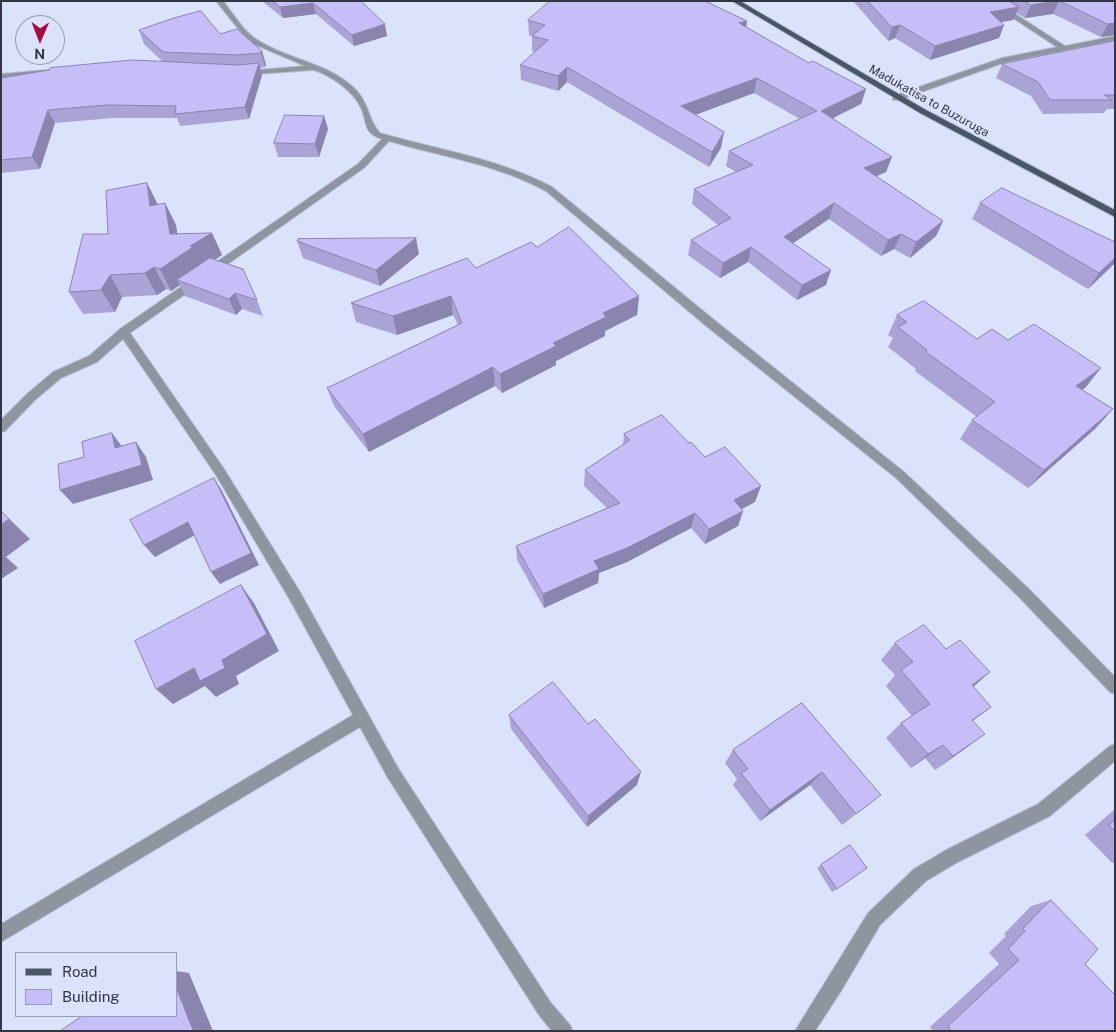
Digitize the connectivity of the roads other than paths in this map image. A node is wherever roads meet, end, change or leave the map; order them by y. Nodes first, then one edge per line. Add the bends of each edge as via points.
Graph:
1 (219, 1) edge
2 (735, 1) edge
3 (990, 1) edge
4 (1115, 38) edge
5 (1063, 48) junction
6 (315, 68) junction
7 (52, 71) edge
8 (232, 73) edge
9 (1, 76) edge
10 (896, 98) junction
11 (388, 138) junction
12 (1115, 214) edge
13 (124, 332) junction
14 (1, 428) edge
15 (1115, 688) edge
16 (362, 718) junction
17 (1115, 751) edge
18 (1, 934) edge
19 (564, 1031) edge
20 (804, 1031) edge

1 - 6 street via 252,40
2 - 10 main road, Madukatisa to Buzuruga
3 - 5 street
4 - 5 street
5 - 10 street via 979,68
6 - 8 street
6 - 11 street via 353,91 364,106 371,129
7 - 9 street
10 - 12 main road, Madukatisa to Buzuruga
11 - 13 street via 361,166
11 - 15 street via 505,168 550,189 900,475 1023,592
13 - 14 street via 93,359 57,375
13 - 16 street via 220,472 295,596
16 - 18 street
16 - 19 street via 393,773 545,1009
17 - 20 street via 1044,810 920,875 874,919

